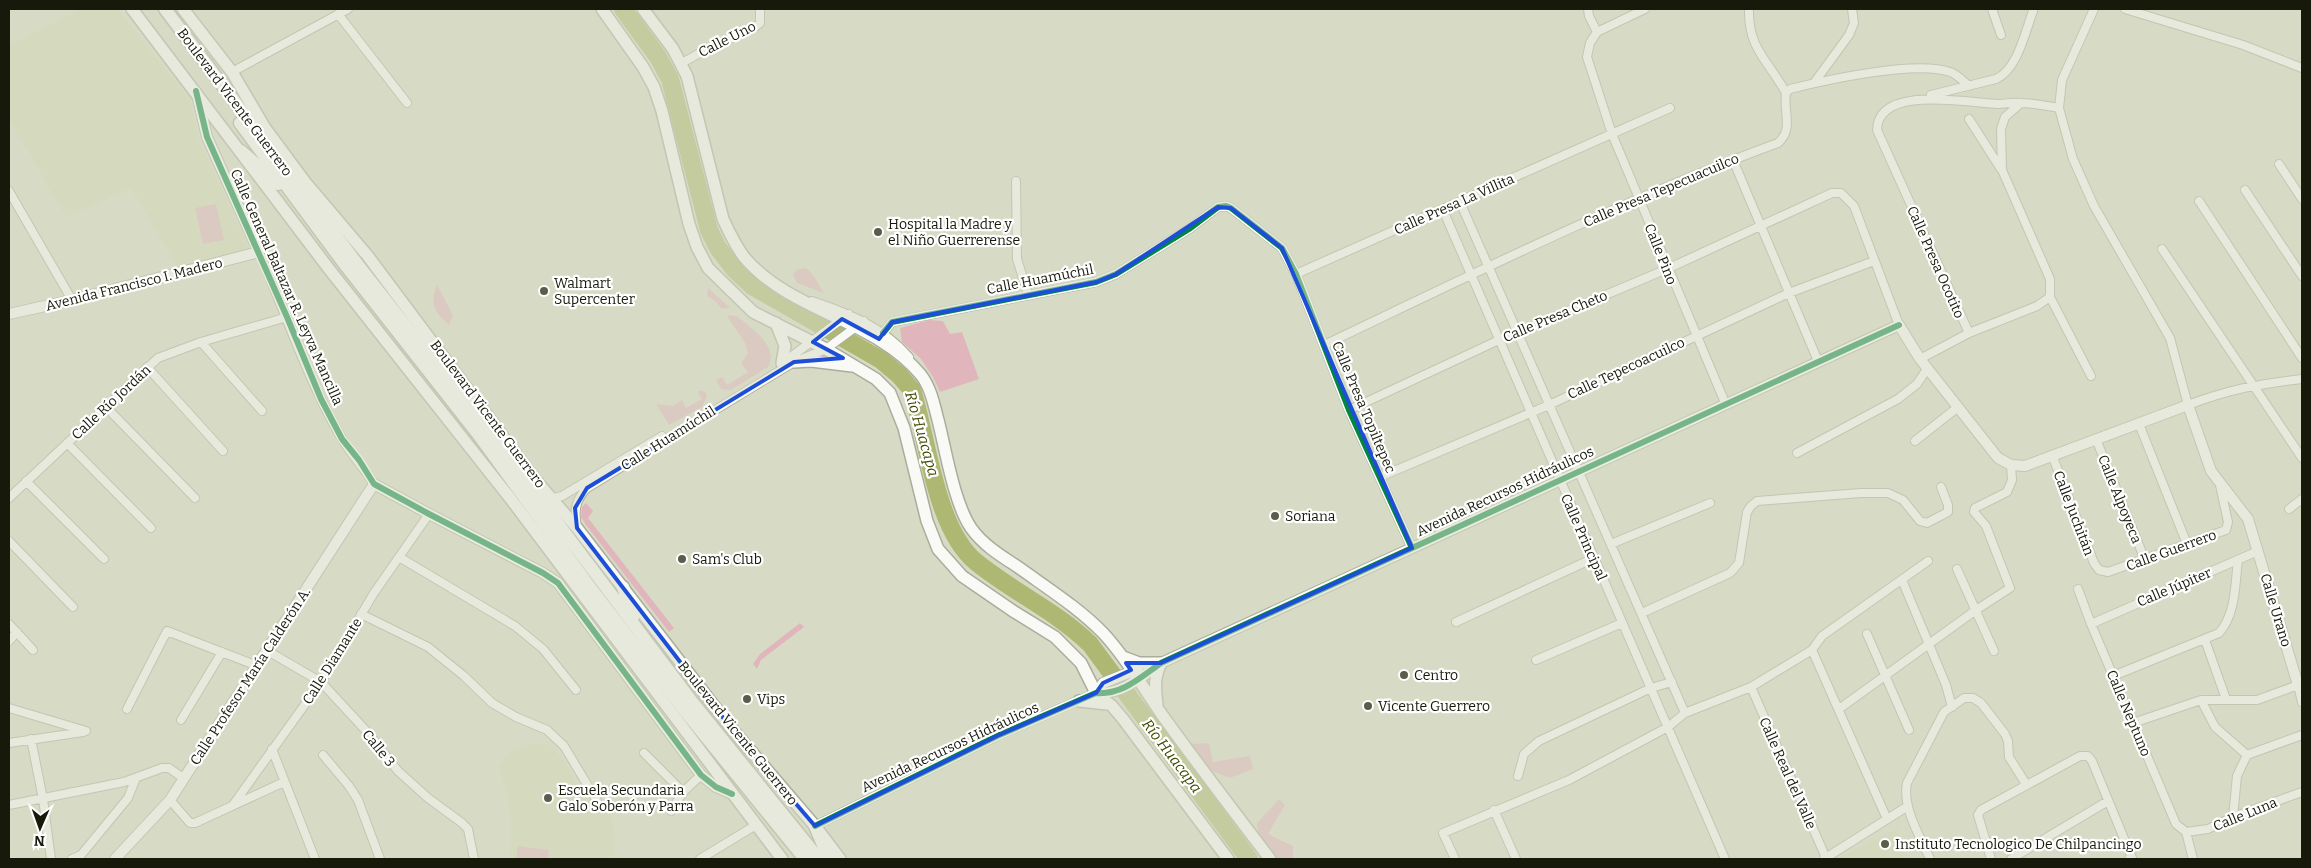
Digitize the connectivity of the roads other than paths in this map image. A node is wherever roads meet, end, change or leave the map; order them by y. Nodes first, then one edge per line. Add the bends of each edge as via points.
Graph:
1 (132, 9) edge
2 (154, 9) edge
3 (165, 9) edge
4 (184, 9) edge
5 (348, 9) edge
6 (602, 9) edge
7 (643, 9) edge
8 (760, 9) edge
9 (1588, 9) edge
10 (1645, 9) edge
11 (1749, 9) edge
12 (1852, 9) edge
13 (1992, 9) edge
14 (2094, 9) edge
15 (2124, 9) edge
16 (2033, 11) dead end
17 (338, 14) junction
18 (1597, 32) junction
19 (2001, 35) dead end
20 (682, 64) junction
21 (2302, 68) edge
22 (232, 72) junction
23 (1814, 83) junction
24 (1969, 86) junction
25 (196, 91) junction
26 (227, 92) junction
27 (1786, 93) junction
28 (1919, 98) junction
29 (407, 102) dead end
30 (2021, 103) junction
31 (1670, 108) dead end
32 (2059, 108) junction
33 (1969, 119) dead end
34 (220, 126) junction
35 (265, 128) junction
36 (1612, 134) junction
37 (207, 137) junction
38 (241, 151) junction
39 (1733, 160) junction
40 (2279, 164) dead end
41 (2002, 170) junction
42 (1016, 181) dead end
43 (2245, 190) dead end
44 (9, 191) edge
45 (1639, 198) junction
46 (2302, 199) edge
47 (297, 200) junction
48 (2199, 201) dead end
49 (1460, 202) junction
50 (1218, 208) joint
51 (1442, 210) junction
52 (1762, 224) junction
53 (2162, 249) dead end
54 (259, 252) junction
55 (1874, 261) junction
56 (1488, 265) junction
57 (1667, 269) junction
58 (1296, 274) junction
59 (1471, 275) junction
60 (2302, 276) edge
61 (1028, 294) junction
62 (1789, 294) junction
63 (2050, 297) junction
64 (72, 300) junction
65 (9, 314) edge
66 (287, 317) junction
67 (846, 317) junction
68 (776, 323) junction
69 (860, 324) junction
70 (1900, 325) junction
71 (883, 333) junction
72 (1517, 333) junction
73 (1969, 333) junction
74 (1695, 335) junction
75 (1499, 340) junction
76 (201, 342) junction
77 (814, 342) junction
78 (1324, 345) junction
79 (826, 349) junction
80 (2302, 358) edge
81 (1920, 359) junction
82 (1818, 361) junction
83 (788, 363) junction
84 (147, 367) junction
85 (856, 367) junction
86 (1927, 369) junction
87 (2091, 376) dead end
88 (922, 377) junction
89 (2302, 379) edge
90 (2254, 384) junction
91 (1549, 405) junction
92 (1726, 405) junction
93 (2188, 405) junction
94 (104, 406) junction
95 (1958, 407) junction
96 (1349, 410) junction
97 (262, 411) dead end
98 (1530, 412) junction
99 (2139, 424) junction
100 (2096, 439) junction
101 (1915, 441) dead end
102 (67, 443) junction
103 (224, 451) dead end
104 (1797, 453) dead end
105 (2052, 455) junction
106 (2302, 458) edge
107 (2011, 466) junction
108 (1578, 470) junction
109 (1380, 477) junction
110 (1559, 479) junction
111 (26, 481) junction
112 (374, 484) junction
113 (2220, 484) junction
114 (1941, 487) dead end
115 (9, 498) edge
116 (195, 498) dead end
117 (554, 498) junction
118 (2302, 499) edge
119 (1710, 503) dead end
120 (2289, 508) dead end
121 (429, 514) junction
122 (151, 528) dead end
123 (577, 528) junction
124 (9, 541) edge
125 (1611, 544) junction
126 (2187, 544) junction
127 (1412, 548) junction
128 (2258, 551) junction
129 (399, 557) junction
130 (1594, 558) junction
131 (104, 559) dead end
132 (2145, 560) junction
133 (2238, 560) junction
134 (1928, 561) dead end
135 (1957, 569) dead end
136 (2099, 570) joint
137 (1902, 580) junction
138 (623, 588) junction
139 (2078, 589) dead end
140 (74, 607) dead end
141 (1976, 610) junction
142 (1642, 613) junction
143 (361, 614) junction
144 (1456, 622) dead end
145 (1622, 623) junction
146 (9, 624) edge
147 (2091, 624) junction
148 (636, 626) junction
149 (16, 632) junction
150 (1867, 634) dead end
151 (2206, 640) junction
152 (9, 641) edge
153 (1930, 645) junction
154 (33, 650) dead end
155 (266, 650) junction
156 (1812, 650) junction
157 (1994, 651) dead end
158 (222, 652) junction
159 (1123, 657) junction
160 (1536, 660) dead end
161 (1161, 663) junction
162 (255, 665) junction
163 (1133, 676) junction
164 (1884, 676) junction
165 (2113, 676) junction
166 (321, 682) junction
167 (1672, 682) junction
168 (2300, 684) edge
169 (1651, 688) junction
170 (1751, 688) junction
171 (576, 690) dead end
172 (1096, 693) junction
173 (1111, 700) junction
174 (2201, 700) junction
175 (2226, 700) junction
176 (1080, 701) junction
177 (2302, 702) edge
178 (1157, 706) junction
179 (1952, 707) junction
180 (9, 708) edge
181 (127, 708) dead end
182 (1839, 709) junction
183 (1686, 713) junction
184 (182, 720) dead end
185 (2133, 723) junction
186 (1668, 727) junction
187 (1909, 730) dead end
188 (2302, 735) edge
189 (31, 740) junction
190 (9, 743) edge
191 (272, 750) junction
192 (644, 753) dead end
193 (323, 755) dead end
194 (2247, 755) junction
195 (701, 775) junction
196 (1518, 776) dead end
197 (136, 778) junction
198 (183, 778) junction
199 (284, 782) junction
200 (2026, 784) junction
201 (683, 792) junction
202 (2302, 792) edge
203 (732, 794) junction
204 (43, 799) junction
205 (170, 800) junction
206 (597, 801) dead end
207 (2108, 801) junction
208 (9, 805) edge
209 (233, 805) junction
210 (1908, 806) junction
211 (1494, 810) junction
212 (671, 811) dead end
213 (2233, 817) junction
214 (1887, 818) junction
215 (756, 825) junction
216 (815, 826) junction
217 (2186, 832) junction
218 (51, 859) edge
219 (72, 859) edge
220 (115, 859) edge
221 (315, 859) edge
222 (380, 859) edge
223 (474, 859) edge
224 (700, 859) edge
225 (782, 859) edge
226 (805, 859) edge
227 (819, 859) edge
228 (829, 859) edge
229 (840, 859) edge
230 (1228, 859) edge
231 (1270, 859) edge
232 (1455, 859) edge
233 (1516, 859) edge
234 (1725, 859) edge
235 (1825, 859) edge
236 (1930, 859) edge
237 (1992, 859) edge
238 (2011, 859) edge
239 (2130, 859) edge
240 (2193, 859) edge

1 - 25 main road, Boulevard Vicente Guerrero
2 - 47 highway, Boulevard Vicente Guerrero
3 - 26 highway, Boulevard Vicente Guerrero
4 - 22 main road, Boulevard Vicente Guerrero
5 - 17 street
6 - 68 main road via 644,67 654,87 689,224 704,261 753,312
7 - 20 main road
8 - 20 street, Calle Uno via 760,23 754,28
9 - 18 street via 1588,16
10 - 18 street
11 - 27 street via 1752,42
12 - 23 street via 1854,23 1849,35
13 - 19 street
14 - 32 street via 2062,80
15 - 21 street via 2243,45
16 - 24 street, Calle Presa Ocotito via 2012,64 2004,75
17 - 22 street
17 - 29 street
18 - 36 street, Calle Pino via 1587,57
20 - 67 main road via 697,109 717,200 733,241 756,269 792,294
22 - 35 main road, Boulevard Vicente Guerrero
23 - 24 street via 1832,78 1936,69 1952,72
23 - 27 street
24 - 28 street, Calle Presa Ocotito
25 - 34 main road, Boulevard Vicente Guerrero
25 - 37 street, Calle General Baltazar R. Leyva Mancilla
26 - 35 highway
26 - 148 highway, Boulevard Vicente Guerrero
27 - 39 street, Calle Presa Tepecuacuilco via 1788,129 1785,137 1778,143
28 - 30 street
28 - 73 street, Calle Presa Ocotito via 1883,111 1877,120 1876,130
30 - 32 street
30 - 41 street via 2005,118 2001,128
31 - 36 street, Calle Presa La Villita
32 - 93 street via 2073,159 2094,206 2170,338
33 - 41 street
34 - 37 street via 209,130
34 - 38 main road, Boulevard Vicente Guerrero
35 - 117 main road, Boulevard Vicente Guerrero via 305,182 367,255 533,477
36 - 45 street, Calle Pino
36 - 49 street, Calle Presa La Villita
37 - 54 street, Calle General Baltazar R. Leyva Mancilla
38 - 47 highway
38 - 203 main road, Boulevard Vicente Guerrero via 329,269 510,498
39 - 45 street, Calle Presa Tepecuacuilco
39 - 52 street
40 - 46 street
41 - 63 street via 2050,279
42 - 61 street via 1017,259
43 - 60 street
44 - 64 street
45 - 56 street, Calle Presa Tepecuacuilco
45 - 57 street, Calle Pino
47 - 226 highway, Boulevard Vicente Guerrero via 449,396 679,703
48 - 80 street
49 - 51 street, Calle Presa La Villita
49 - 56 street, Calle Principal
50 - 58 street, Calle Presa Topiltepec via 1231,208 1282,248
50 - 61 street, Calle Huamúchil via 1116,274 1096,282
51 - 58 street, Calle Presa La Villita
51 - 59 street, Calle Principal
52 - 55 street, Calle Presa Cheto via 1841,192 1854,208
52 - 57 street, Calle Presa Cheto
52 - 62 street
53 - 90 street
54 - 64 street, Avenida Francisco I. Madero
54 - 66 street, Calle General Baltazar R. Leyva Mancilla
55 - 62 street, Calle Tepecoacuilco
55 - 70 street
56 - 59 street, Calle Presa Tepecuacuilco
56 - 72 street, Calle Principal
57 - 72 street, Calle Presa Cheto
57 - 74 street, Calle Pino
58 - 78 street, Calle Presa Topiltepec
59 - 75 street, Calle Principal
59 - 78 street, Calle Presa Tepecuacuilco
61 - 71 street, Calle Huamúchil via 892,322
62 - 74 street, Calle Tepecoacuilco
62 - 82 street
63 - 73 street via 2036,306
63 - 87 street
64 - 65 street, Avenida Francisco I. Madero
66 - 76 street, Calle Río Jordán
66 - 112 street, Calle General Baltazar R. Leyva Mancilla via 321,399 342,439
67 - 69 main road
67 - 77 street, Calle Huamúchil
68 - 77 main road
68 - 83 main road
69 - 71 street
69 - 79 street, Calle Huamúchil
69 - 88 main road via 897,351
70 - 81 street
70 - 82 street, Avenida Recursos Hidráulicos
71 - 88 street via 905,353
72 - 75 street, Calle Presa Cheto
72 - 91 street, Calle Principal
73 - 81 street
74 - 91 street, Calle Tepecoacuilco
74 - 92 street, Calle Pino
75 - 96 street, Calle Presa Cheto
75 - 98 street, Calle Principal
76 - 84 street, Calle Río Jordán via 158,358
76 - 97 street
77 - 79 main road
77 - 83 street, Calle Huamúchil
78 - 96 street, Calle Presa Topiltepec
79 - 83 street, Calle Huamúchil
79 - 85 main road
81 - 86 street
82 - 92 street, Avenida Recursos Hidráulicos
83 - 85 main road via 812,361
83 - 117 street, Calle Huamúchil
83 - 123 street, Calle Huamúchil via 587,488 579,496 575,508
84 - 94 street, Calle Río Jordán
84 - 103 street
85 - 172 main road via 876,379 890,394 898,410 929,528 948,563 983,591 1055,637 1081,663
86 - 95 street
86 - 104 street via 1918,384 1898,399
88 - 159 main road via 935,406 961,509 971,528 988,547 1085,616
89 - 90 street
90 - 93 street
90 - 106 street
91 - 98 street, Calle Tepecoacuilco
91 - 108 street, Calle Principal
92 - 108 street, Avenida Recursos Hidráulicos
93 - 99 street
93 - 113 street via 2212,471
94 - 102 street, Calle Río Jordán
94 - 116 street
95 - 101 street
95 - 107 street via 1998,458
96 - 109 street, Calle Presa Topiltepec
98 - 109 street, Calle Tepecoacuilco
98 - 110 street, Calle Principal
99 - 100 street
99 - 126 street
100 - 105 street
100 - 132 street, Calle Alpoyeca
102 - 111 street, Calle Río Jordán
102 - 122 street
105 - 107 street via 2025,466
105 - 136 street, Calle Juchitán
107 - 141 street via 2012,480 2007,492 1975,508 1974,512 1986,526 2010,588
108 - 110 street, Avenida Recursos Hidráulicos
108 - 125 street, Calle Principal
109 - 127 street, Calle Presa Topiltepec
110 - 127 street, Avenida Recursos Hidráulicos
110 - 130 street, Calle Principal
111 - 115 street, Calle Río Jordán
111 - 131 street
112 - 121 street
112 - 155 street, Calle Profesor María Calderón A.
113 - 126 street, Calle Guerrero via 2228,527
113 - 128 street, Calle Urano via 2248,519
114 - 142 street via 1948,512 1927,523 1920,521 1903,500 1888,493 1757,502 1747,512 1739,563 1730,573
117 - 123 main road, Boulevard Vicente Guerrero
118 - 120 street
119 - 125 street
121 - 129 street, Calle Diamante
121 - 195 street via 558,583
123 - 138 main road, Boulevard Vicente Guerrero
124 - 140 street
125 - 142 street, Calle Principal
126 - 132 street, Calle Guerrero
127 - 161 street, Avenida Recursos Hidráulicos
128 - 133 street, Calle Júpiter
128 - 168 street, Calle Urano
129 - 143 street, Calle Diamante
129 - 171 street via 515,626 543,650
130 - 144 street
130 - 145 street, Calle Principal
132 - 136 street, Calle Guerrero via 2108,572
133 - 147 street, Calle Júpiter
133 - 151 street via 2232,609 2226,625
134 - 137 street
135 - 141 street
137 - 153 street
137 - 156 street via 1822,636
138 - 148 highway
138 - 216 main road, Boulevard Vicente Guerrero via 731,728
139 - 147 street, Calle Neptuno
141 - 153 street
141 - 157 street
142 - 167 street, Calle Principal
143 - 166 street, Calle Diamante
143 - 206 street via 428,647 492,703 547,730 564,746
145 - 160 street
145 - 169 street, Calle Principal
146 - 149 street
147 - 165 street, Calle Neptuno
148 - 227 highway, Boulevard Vicente Guerrero via 693,703
149 - 152 street
149 - 154 street
150 - 164 street
151 - 165 street
151 - 175 street
153 - 164 street
153 - 179 street
155 - 162 street, Calle Profesor María Calderón A.
155 - 166 street, Calle 3
156 - 170 street
156 - 182 street
158 - 162 street
158 - 181 street via 167,631
158 - 184 street
159 - 161 main road via 1139,663
159 - 163 main road
161 - 163 street, Avenida Recursos Hidráulicos
161 - 178 main road via 1154,684
162 - 198 street, Calle Profesor María Calderón A.
163 - 172 street, Avenida Recursos Hidráulicos via 1103,683
163 - 173 street, Avenida Recursos Hidráulicos
163 - 178 main road
164 - 182 street
164 - 187 street
165 - 185 street, Calle Neptuno
166 - 191 street, Calle Diamante
166 - 223 street, Calle 3 via 398,771 468,830
167 - 169 street
167 - 183 street, Calle Principal
168 - 175 street via 2257,700
168 - 177 street, Calle Urano
169 - 186 street, Calle Principal
169 - 196 street via 1538,741 1524,754
170 - 183 street
170 - 235 street, Calle Real del Valle
172 - 173 main road
172 - 176 street, Avenida Recursos Hidráulicos
173 - 176 main road
173 - 230 main road
174 - 175 street
174 - 185 street
174 - 194 street via 2215,726
176 - 216 street, Avenida Recursos Hidráulicos via 997,736
178 - 231 main road
179 - 200 street via 1964,698 1981,702 2005,734 2009,756
179 - 210 street via 1944,712 1907,783
180 - 189 street via 86,731
182 - 214 street
183 - 186 street
185 - 217 street, Calle Neptuno via 2176,824
186 - 211 street via 1569,780
186 - 234 street, Calle Principal
188 - 194 street
189 - 190 street
189 - 204 street
191 - 199 street
191 - 209 street, Calle Diamante
192 - 201 street
193 - 222 street via 358,800
194 - 213 street via 2237,776
195 - 201 street
195 - 203 street
197 - 198 street via 162,768 169,768
197 - 204 street
197 - 219 street via 128,798 81,854
198 - 205 street, Calle Profesor María Calderón A.
199 - 209 street
199 - 221 street
200 - 207 street via 2080,756 2088,756
200 - 237 street via 1981,810 1978,815
201 - 212 street
202 - 213 street, Calle Luna
203 - 215 main road, Boulevard Vicente Guerrero
204 - 208 street
204 - 218 street
205 - 209 street via 190,823
205 - 220 street, Calle Profesor María Calderón A.
207 - 238 street
207 - 239 street
210 - 214 street
210 - 236 street
211 - 232 street via 1442,834
211 - 233 street
213 - 217 street, Calle Luna via 2208,829
214 - 235 street
215 - 224 street
215 - 225 main road, Boulevard Vicente Guerrero
216 - 228 highway
216 - 229 main road, Boulevard Vicente Guerrero
217 - 240 street

